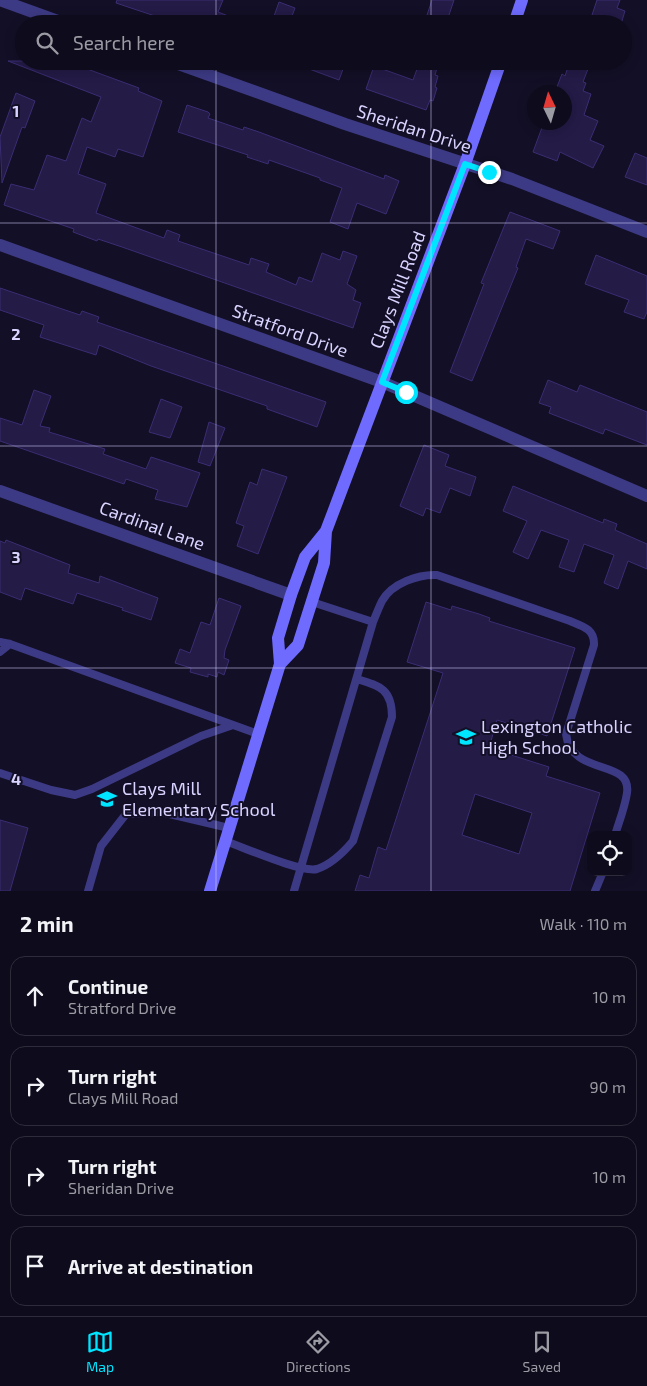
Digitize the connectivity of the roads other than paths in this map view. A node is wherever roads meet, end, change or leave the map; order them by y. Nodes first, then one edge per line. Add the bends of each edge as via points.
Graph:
1 (0, 0) edge
2 (522, 0) edge
3 (41, 15) edge
4 (517, 15) edge
5 (195, 70) edge
6 (498, 70) edge
7 (465, 164) junction
8 (647, 232) edge
9 (0, 246) edge
10 (382, 382) junction
11 (0, 491) edge
12 (647, 496) edge
13 (326, 531) junction
14 (291, 595) junction
15 (312, 602) junction
16 (373, 622) junction
17 (0, 642) edge
18 (10, 644) junction
19 (0, 652) edge
20 (280, 664) junction
21 (356, 679) junction
22 (233, 725) junction
23 (258, 734) junction
24 (0, 773) edge
25 (229, 828) junction
26 (616, 831) edge
27 (225, 841) junction
28 (301, 868) junction
29 (601, 876) edge
30 (88, 891) edge
31 (210, 891) edge
32 (294, 891) edge
33 (595, 891) edge

1 - 3 street
2 - 4 main road
5 - 7 street, Sheridan Drive
6 - 7 main road, Clays Mill Road
7 - 8 street, Sheridan Drive
7 - 10 main road, Clays Mill Road
9 - 10 street, Stratford Drive
10 - 12 street, Stratford Drive
10 - 13 main road, Clays Mill Road
11 - 14 street, Cardinal Lane
13 - 14 main road, Clays Mill Road via 305,557
13 - 15 main road, Clays Mill Road via 324,564
14 - 20 main road, Clays Mill Road via 278,638
15 - 16 lane
15 - 20 main road, Clays Mill Road via 298,645
16 - 21 lane
16 - 26 lane via 383,599 398,586 424,574 437,575 570,621 590,631 594,645 566,734 577,758 624,778 628,792
17 - 18 lane
18 - 19 lane
18 - 22 lane
20 - 23 main road, Clays Mill Road
21 - 28 lane
21 - 28 lane via 380,686 387,693 392,704 392,716 353,841 329,863 315,869
22 - 23 lane
22 - 24 lane via 201,736 75,795
23 - 25 main road, Clays Mill Road
25 - 27 main road, Clays Mill Road
25 - 30 lane via 161,812 126,814 101,846
27 - 28 lane
27 - 31 main road, Clays Mill Road
28 - 32 lane
29 - 33 lane

